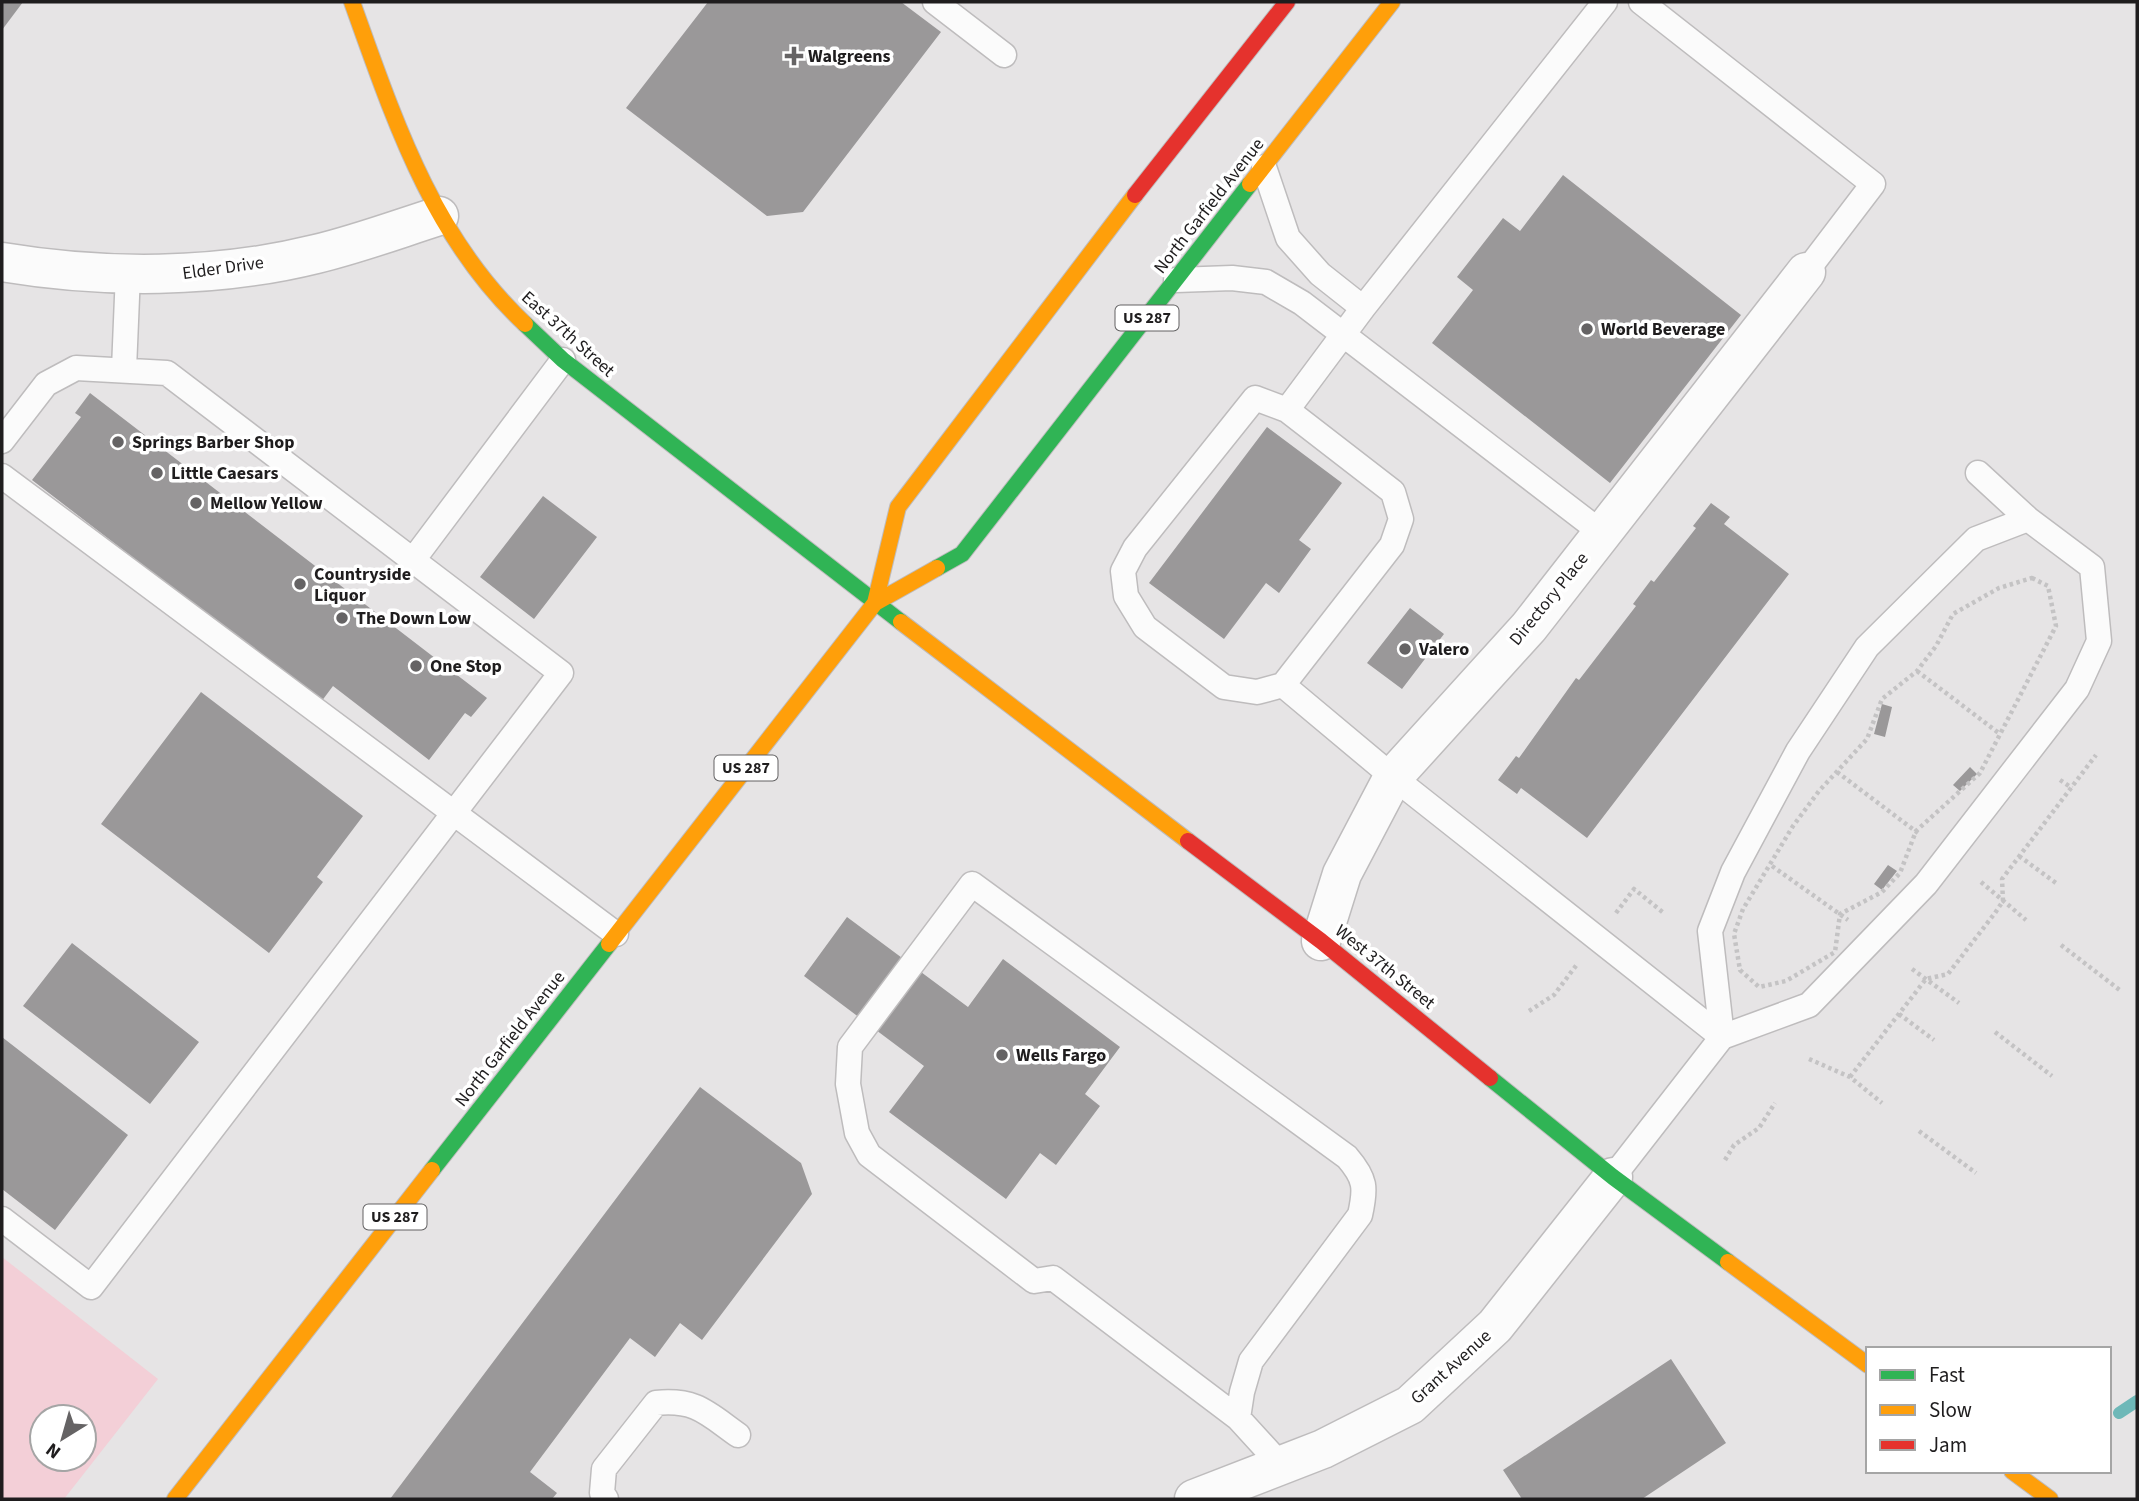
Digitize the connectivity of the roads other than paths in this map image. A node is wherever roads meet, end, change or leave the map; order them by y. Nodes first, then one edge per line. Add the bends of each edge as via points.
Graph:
1 (934, 2) edge
2 (1287, 2) edge
3 (1392, 2) edge
4 (1605, 2) edge
5 (1641, 2) edge
6 (352, 3) edge
7 (1004, 55) dead end
8 (1264, 167) junction
9 (439, 216) junction
10 (2, 262) edge
11 (1806, 272) joint
12 (128, 273) junction
13 (1176, 280) junction
14 (1363, 308) junction
15 (1344, 335) junction
16 (563, 360) junction
17 (124, 369) junction
18 (1287, 410) junction
19 (2, 440) edge
20 (1978, 473) dead end
21 (2, 476) edge
22 (2028, 519) junction
23 (1602, 533) junction
24 (413, 560) junction
25 (875, 603) junction
26 (1283, 685) junction
27 (1393, 777) junction
28 (454, 813) junction
29 (616, 934) junction
30 (1321, 941) junction
31 (1722, 1037) junction
32 (1613, 1177) junction
33 (2, 1219) edge
34 (1866, 1364) edge
35 (1238, 1418) junction
36 (738, 1435) dead end
37 (1280, 1464) junction
38 (2015, 1473) edge
39 (175, 1499) edge
40 (606, 1499) edge
41 (1194, 1499) edge
42 (2050, 1499) edge

1 - 7 lane
2 - 25 main road, North Garfield Avenue / US 287 via 898,507
3 - 8 main road, North Garfield Avenue / US 287
4 - 14 lane
5 - 11 lane via 1873,184
6 - 9 main road, East 37th Street via 401,140
8 - 13 main road, North Garfield Avenue / US 287
8 - 14 lane via 1289,238 1320,274
9 - 12 street, Elder Drive via 315,254 179,275
9 - 16 main road, East 37th Street via 461,252 504,303
10 - 12 street, Elder Drive via 56,271
11 - 23 street, Directory Place
12 - 17 lane
13 - 15 lane via 1266,282
13 - 25 main road, North Garfield Avenue / US 287 via 962,554
14 - 15 lane
15 - 18 lane
15 - 23 lane
16 - 24 lane
16 - 25 main road, East 37th Street
17 - 19 lane via 76,368 46,384
17 - 24 lane via 167,373
18 - 26 lane via 1392,492 1401,519 1392,545
18 - 26 lane via 1255,398 1135,548 1123,571 1126,596 1145,627 1224,687 1257,692
20 - 22 lane
21 - 28 lane
22 - 31 lane via 1976,539 1867,647 1798,751 1733,872 1710,931
22 - 31 lane via 2092,567 2099,641 2077,689 1926,884 1809,1005
23 - 27 street, Directory Place via 1529,627
24 - 28 lane via 561,673
25 - 29 main road, North Garfield Avenue / US 287
25 - 30 main road, West 37th Street
26 - 27 lane
27 - 30 street, Directory Place via 1342,874
27 - 31 lane
28 - 29 lane
28 - 33 lane via 91,1287
29 - 39 main road, North Garfield Avenue / US 287
30 - 32 main road, West 37th Street
31 - 32 lane
32 - 34 main road, West 37th Street
32 - 37 street, Grant Avenue via 1496,1326 1410,1405 1323,1450
35 - 35 lane via 1251,1361 1360,1215 1362,1174 1347,1157 972,884 850,1047 848,1084 857,1133 869,1155 1034,1281 1053,1278
35 - 37 lane
36 - 40 lane via 707,1412 682,1401 656,1403 604,1469 601,1493
37 - 41 street, Grant Avenue
38 - 42 main road

